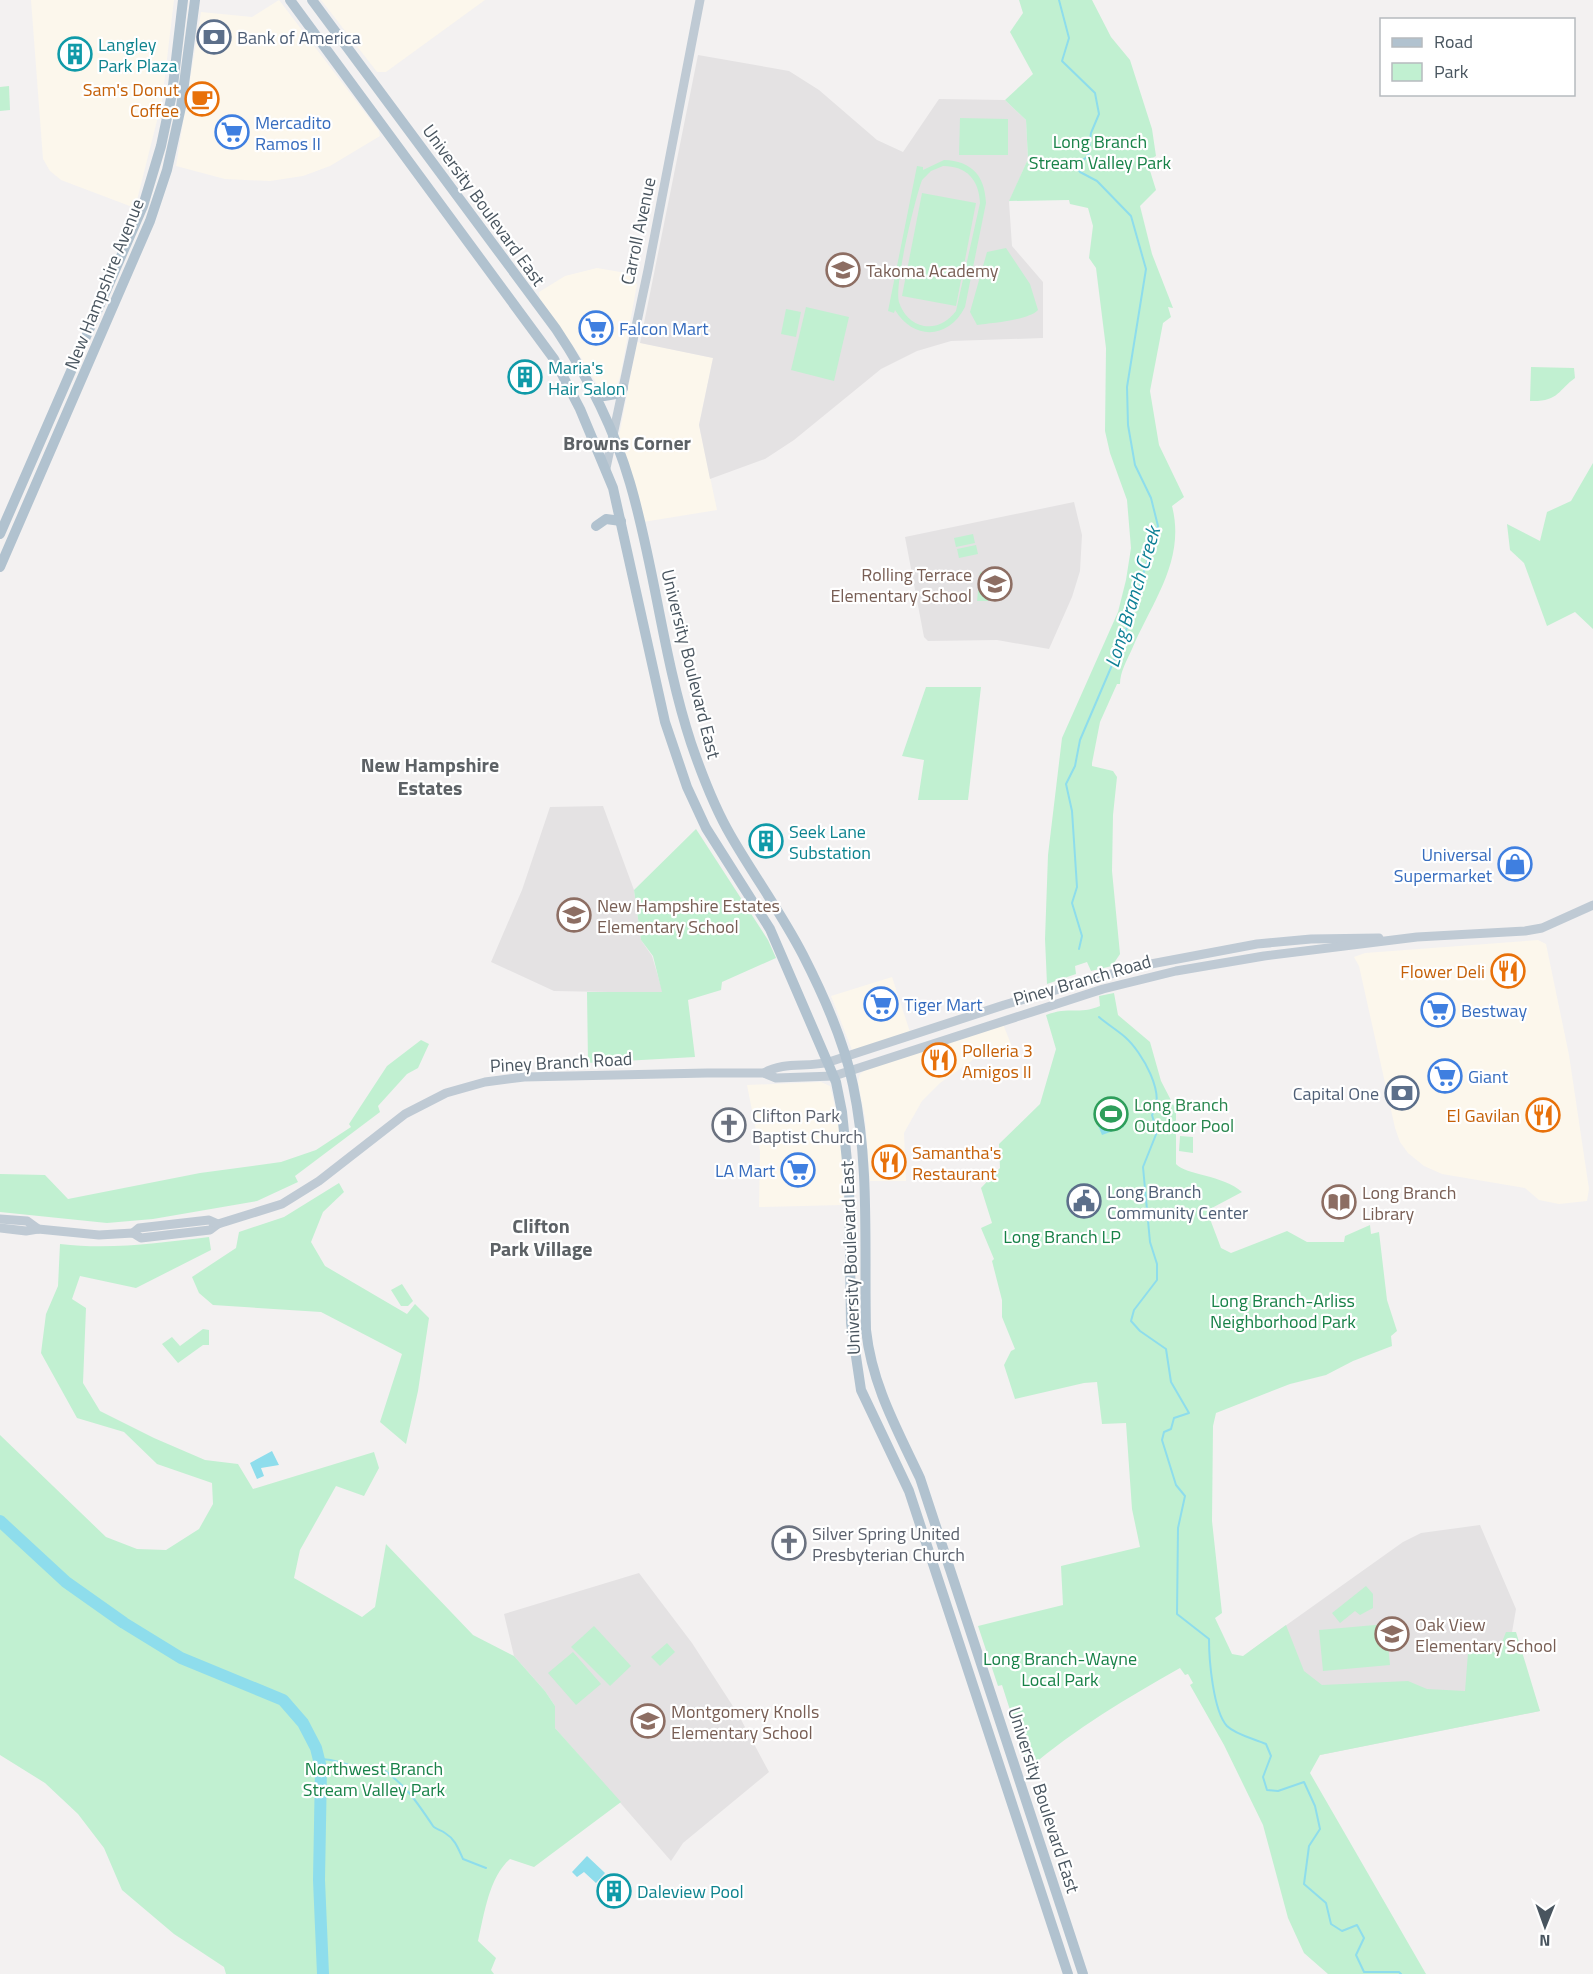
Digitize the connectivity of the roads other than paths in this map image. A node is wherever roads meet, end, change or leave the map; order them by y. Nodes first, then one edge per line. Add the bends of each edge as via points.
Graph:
1 (183, 0) edge
2 (195, 0) edge
3 (312, 0) edge
4 (700, 0) edge
5 (293, 3) edge
6 (320, 10) junction
7 (392, 138) junction
8 (415, 139) junction
9 (623, 388) junction
10 (593, 390) junction
11 (613, 435) junction
12 (606, 468) junction
13 (621, 522) junction
14 (596, 526) dead end
15 (0, 534) edge
16 (0, 567) edge
17 (1593, 904) edge
18 (1417, 938) junction
19 (846, 1057) junction
20 (829, 1062) junction
21 (850, 1072) junction
22 (764, 1073) junction
23 (834, 1076) junction
24 (0, 1219) edge
25 (0, 1228) edge
26 (38, 1229) junction
27 (1068, 1974) edge
28 (1083, 1974) edge

1 - 15 main road, New Hampshire Avenue via 172,94 143,206
2 - 16 main road, New Hampshire Avenue via 182,107 167,170 132,267
3 - 6 main road, University Boulevard East
4 - 9 main road, Carroll Avenue
5 - 6 main road
5 - 7 main road, University Boulevard East
6 - 8 main road, University Boulevard East
7 - 8 main road via 398,135
7 - 12 main road, University Boulevard East via 554,359
8 - 10 main road, University Boulevard East via 556,329
9 - 10 main road via 610,396
9 - 11 main road, Carroll Avenue
10 - 11 main road, University Boulevard East
11 - 12 main road, Carroll Avenue
11 - 19 main road, University Boulevard East via 632,490 683,717 700,770 731,837 803,956
12 - 13 main road, University Boulevard East
13 - 14 main road via 606,519
13 - 20 main road, University Boulevard East via 660,704 679,765 706,828 770,929
17 - 18 main road, Piney Branch Road via 1534,929
18 - 19 main road, Piney Branch Road via 1295,940 1165,960 1004,1005
18 - 21 main road, Piney Branch Road via 1253,957 1148,977
19 - 20 main road, Piney Branch Road
19 - 21 main road, University Boulevard East
20 - 22 main road, Piney Branch Road via 776,1066
20 - 23 main road, University Boulevard East
21 - 23 main road, Piney Branch Road
21 - 28 main road, University Boulevard East via 861,1139 869,1357 885,1405 920,1478
22 - 23 main road, Piney Branch Road via 776,1078
22 - 26 main road, Piney Branch Road via 485,1082 446,1093 405,1114 319,1181 282,1204 210,1230 141,1238 133,1233 99,1235
23 - 27 main road, University Boulevard East via 849,1181 851,1323 861,1390 909,1491
24 - 26 main road, Piney Branch Road via 27,1221
25 - 26 main road, Piney Branch Road

